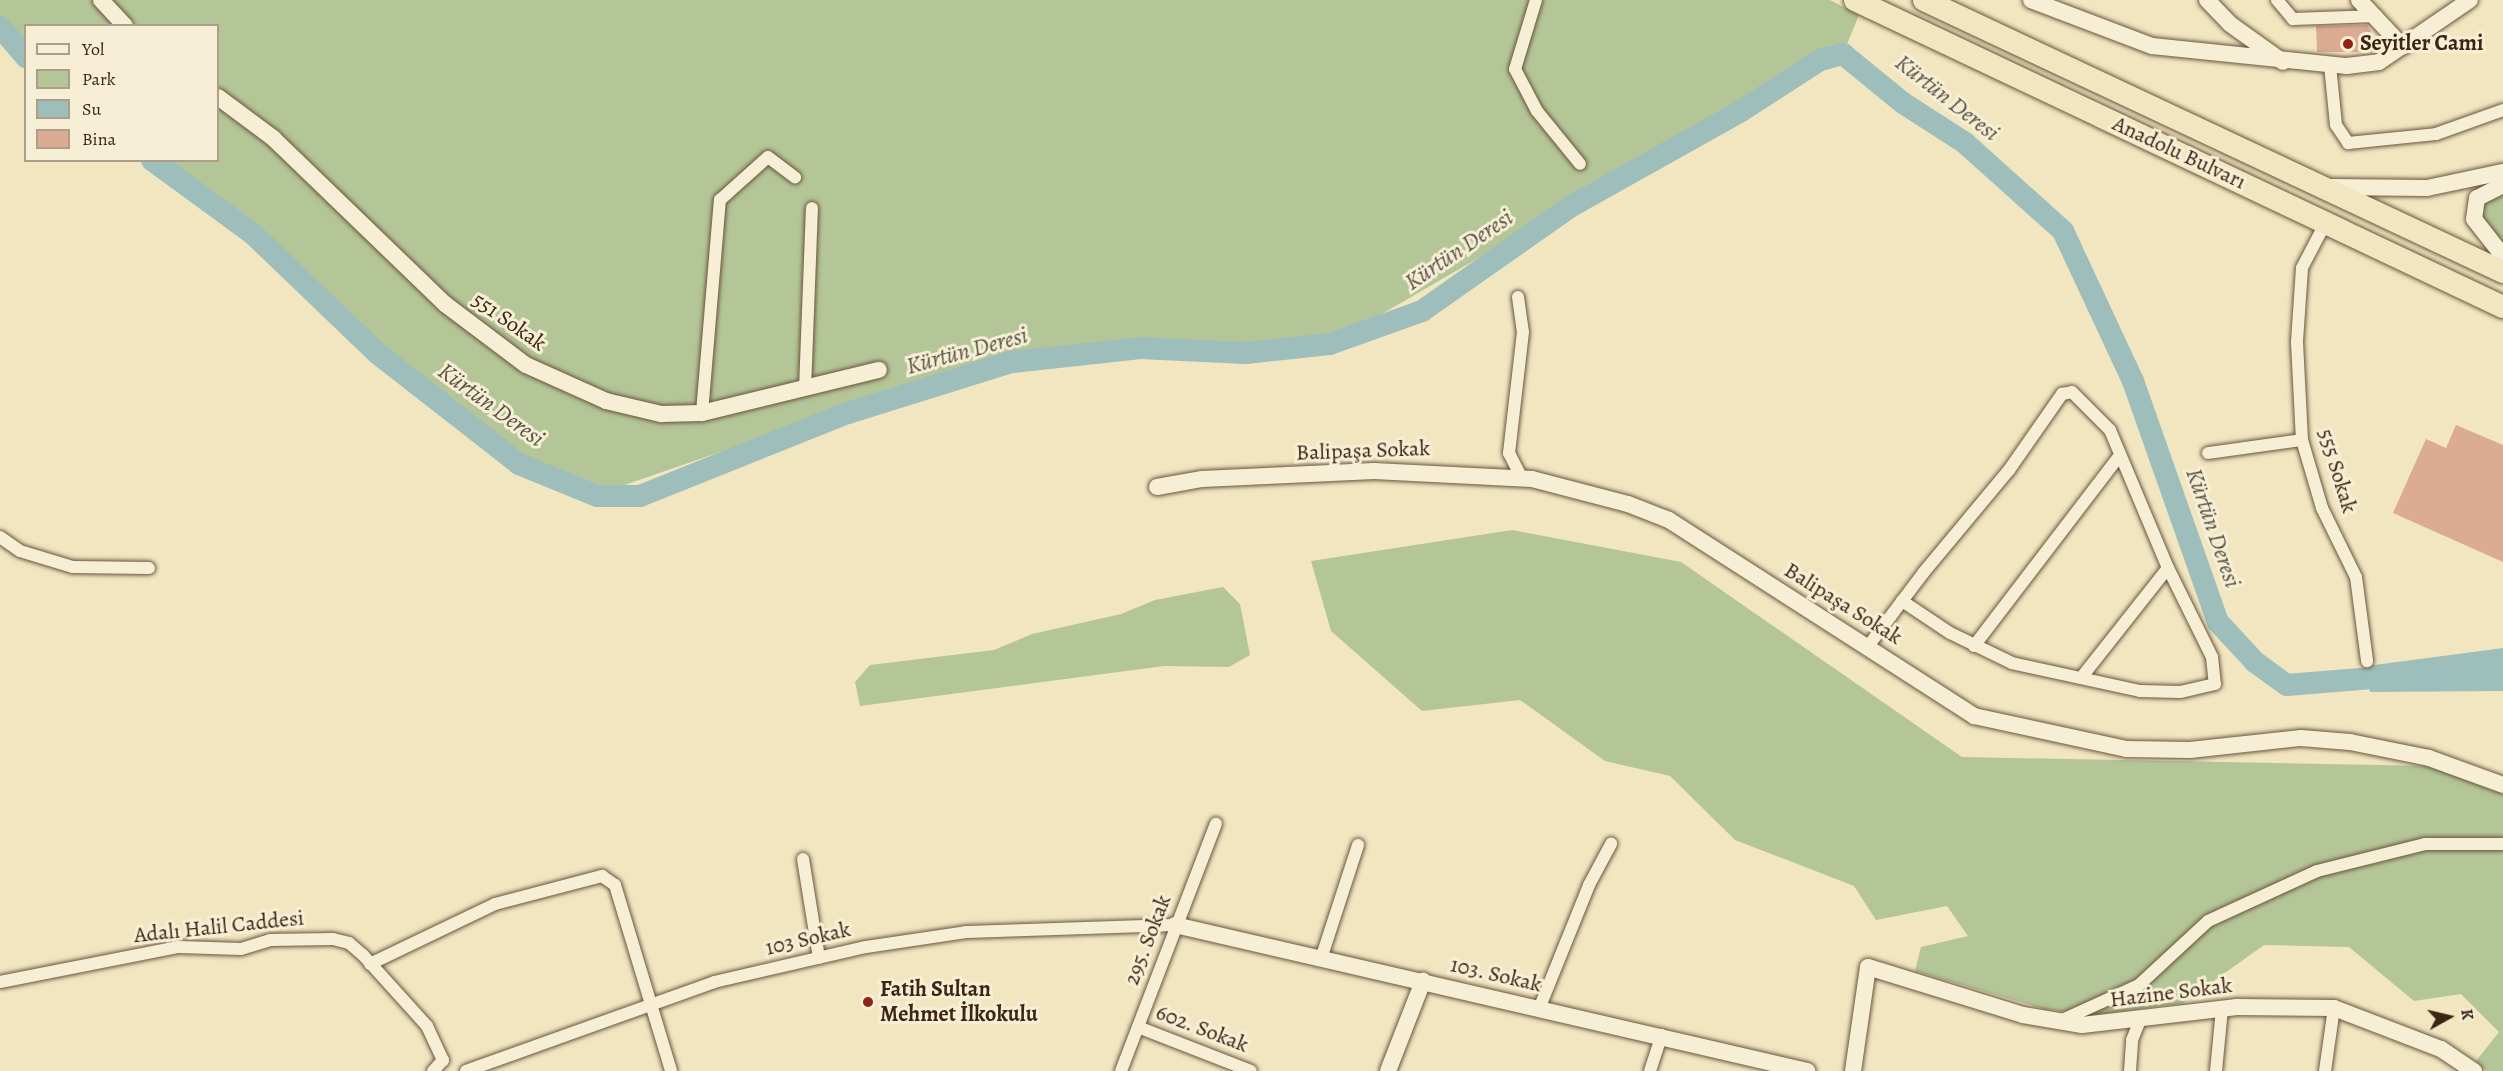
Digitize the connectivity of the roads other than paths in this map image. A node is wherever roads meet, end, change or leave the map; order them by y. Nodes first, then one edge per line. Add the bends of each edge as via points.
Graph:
1 (101, 0) edge
2 (1536, 0) edge
3 (1855, 0) edge
4 (1924, 0) edge
5 (2031, 0) edge
6 (2207, 0) edge
7 (2277, 0) edge
8 (2359, 0) edge
9 (2470, 0) edge
10 (2377, 16) junction
11 (123, 24) edge
12 (2403, 47) junction
13 (2283, 62) junction
14 (2330, 65) junction
15 (219, 98) edge
16 (2503, 110) edge
17 (1580, 164) dead end
18 (2503, 172) edge
19 (795, 177) dead end
20 (2503, 185) edge
21 (2315, 187) junction
22 (812, 208) dead end
23 (2325, 222) junction
24 (2503, 256) edge
25 (2503, 272) edge
26 (1518, 297) dead end
27 (2503, 307) edge
28 (879, 370) dead end
29 (805, 389) junction
30 (702, 413) junction
31 (2302, 440) junction
32 (2208, 453) dead end
33 (2120, 455) junction
34 (1522, 478) junction
35 (1157, 487) dead end
36 (0, 537) edge
37 (149, 568) dead end
38 (2168, 568) junction
39 (1902, 601) junction
40 (1869, 645) junction
41 (1974, 646) junction
42 (2367, 661) dead end
43 (2081, 678) junction
44 (2503, 784) edge
45 (1216, 824) dead end
46 (1611, 844) dead end
47 (2503, 844) edge
48 (1358, 845) dead end
49 (803, 859) dead end
50 (1175, 924) junction
51 (819, 958) junction
52 (1321, 959) junction
53 (370, 964) junction
54 (1423, 981) junction
55 (0, 982) edge
56 (649, 1005) junction
57 (2334, 1008) junction
58 (1539, 1009) junction
59 (2222, 1009) junction
60 (2141, 1018) junction
61 (2059, 1022) junction
62 (1138, 1027) junction
63 (1662, 1035) junction
64 (433, 1071) edge
65 (466, 1071) edge
66 (671, 1071) edge
67 (1121, 1071) edge
68 (1251, 1071) edge
69 (1388, 1071) edge
70 (1650, 1071) edge
71 (1807, 1071) edge
72 (1853, 1071) edge
73 (2130, 1071) edge
74 (2216, 1071) edge
75 (2325, 1071) edge
76 (2474, 1071) edge

1 - 11 street
2 - 17 street via 1515,69 1537,111
3 - 23 highway, Anadolu Bulvarı
4 - 21 highway, Anadolu Bulvarı
5 - 13 street via 2152,46
6 - 13 street via 2229,24
7 - 10 street via 2293,19
8 - 10 street
9 - 12 street
10 - 12 street
12 - 14 street via 2379,62
13 - 14 street
14 - 16 street via 2336,126 2348,143 2436,134
15 - 30 street, 551 Sokak via 273,138 446,304 526,365 606,401 661,414
18 - 21 street via 2427,188
19 - 30 street via 768,157 720,200
20 - 24 street via 2477,198 2474,219
21 - 25 highway, Anadolu Bulvarı
22 - 29 street
23 - 27 highway, Anadolu Bulvarı
23 - 31 street, 555 Sokak via 2302,268 2297,342
26 - 34 street via 1523,332 1509,453
28 - 29 street, 551 Sokak
29 - 30 street, 551 Sokak
31 - 32 street
31 - 42 street, 555 Sokak via 2322,508 2356,577
33 - 38 street
33 - 39 street via 2110,430 2095,413 2072,392 2062,394 2009,470
33 - 41 street
34 - 35 street, Balipaşa Sokak via 1374,471 1202,479
34 - 40 street, Balipaşa Sokak via 1628,504 1669,520
36 - 37 street via 20,551 73,567
38 - 43 street
38 - 43 street via 2212,657 2215,684 2180,692 2140,691
39 - 40 street
39 - 41 street
40 - 44 street, Balipaşa Sokak via 1959,709 1992,720 2126,749 2190,750 2301,738 2350,742 2428,758
41 - 43 street via 2013,663
45 - 50 street, 295. Sokak
46 - 58 street via 1589,885
47 - 61 street via 2425,844 2317,871 2208,921 2139,985
48 - 52 street
49 - 51 street
50 - 51 street, 103 Sokak via 966,932
50 - 52 street, 103. Sokak
50 - 62 street, 295. Sokak
51 - 56 street, 103 Sokak via 714,982
52 - 54 street, 103. Sokak
53 - 55 street, Adalı Halil Caddesi via 349,943 307,936 241,949 179,948
53 - 56 street via 495,904 602,876 615,885
53 - 64 street, Adalı Halil Caddesi via 438,1042 443,1060
54 - 58 street, 103. Sokak
54 - 69 street
56 - 65 street, 103 Sokak
56 - 66 street
57 - 59 street, Hazine Sokak
57 - 75 street
57 - 76 street, Hazine Sokak via 2441,1049
58 - 63 street, 103. Sokak
59 - 60 street, Hazine Sokak
59 - 74 street
60 - 61 street, Hazine Sokak via 2105,1024
60 - 73 street via 2132,1040
61 - 72 street, Hazine Sokak via 2023,1015 1868,967
62 - 67 street, 295. Sokak
62 - 68 street, 602. Sokak
63 - 70 street
63 - 71 street, 103. Sokak

